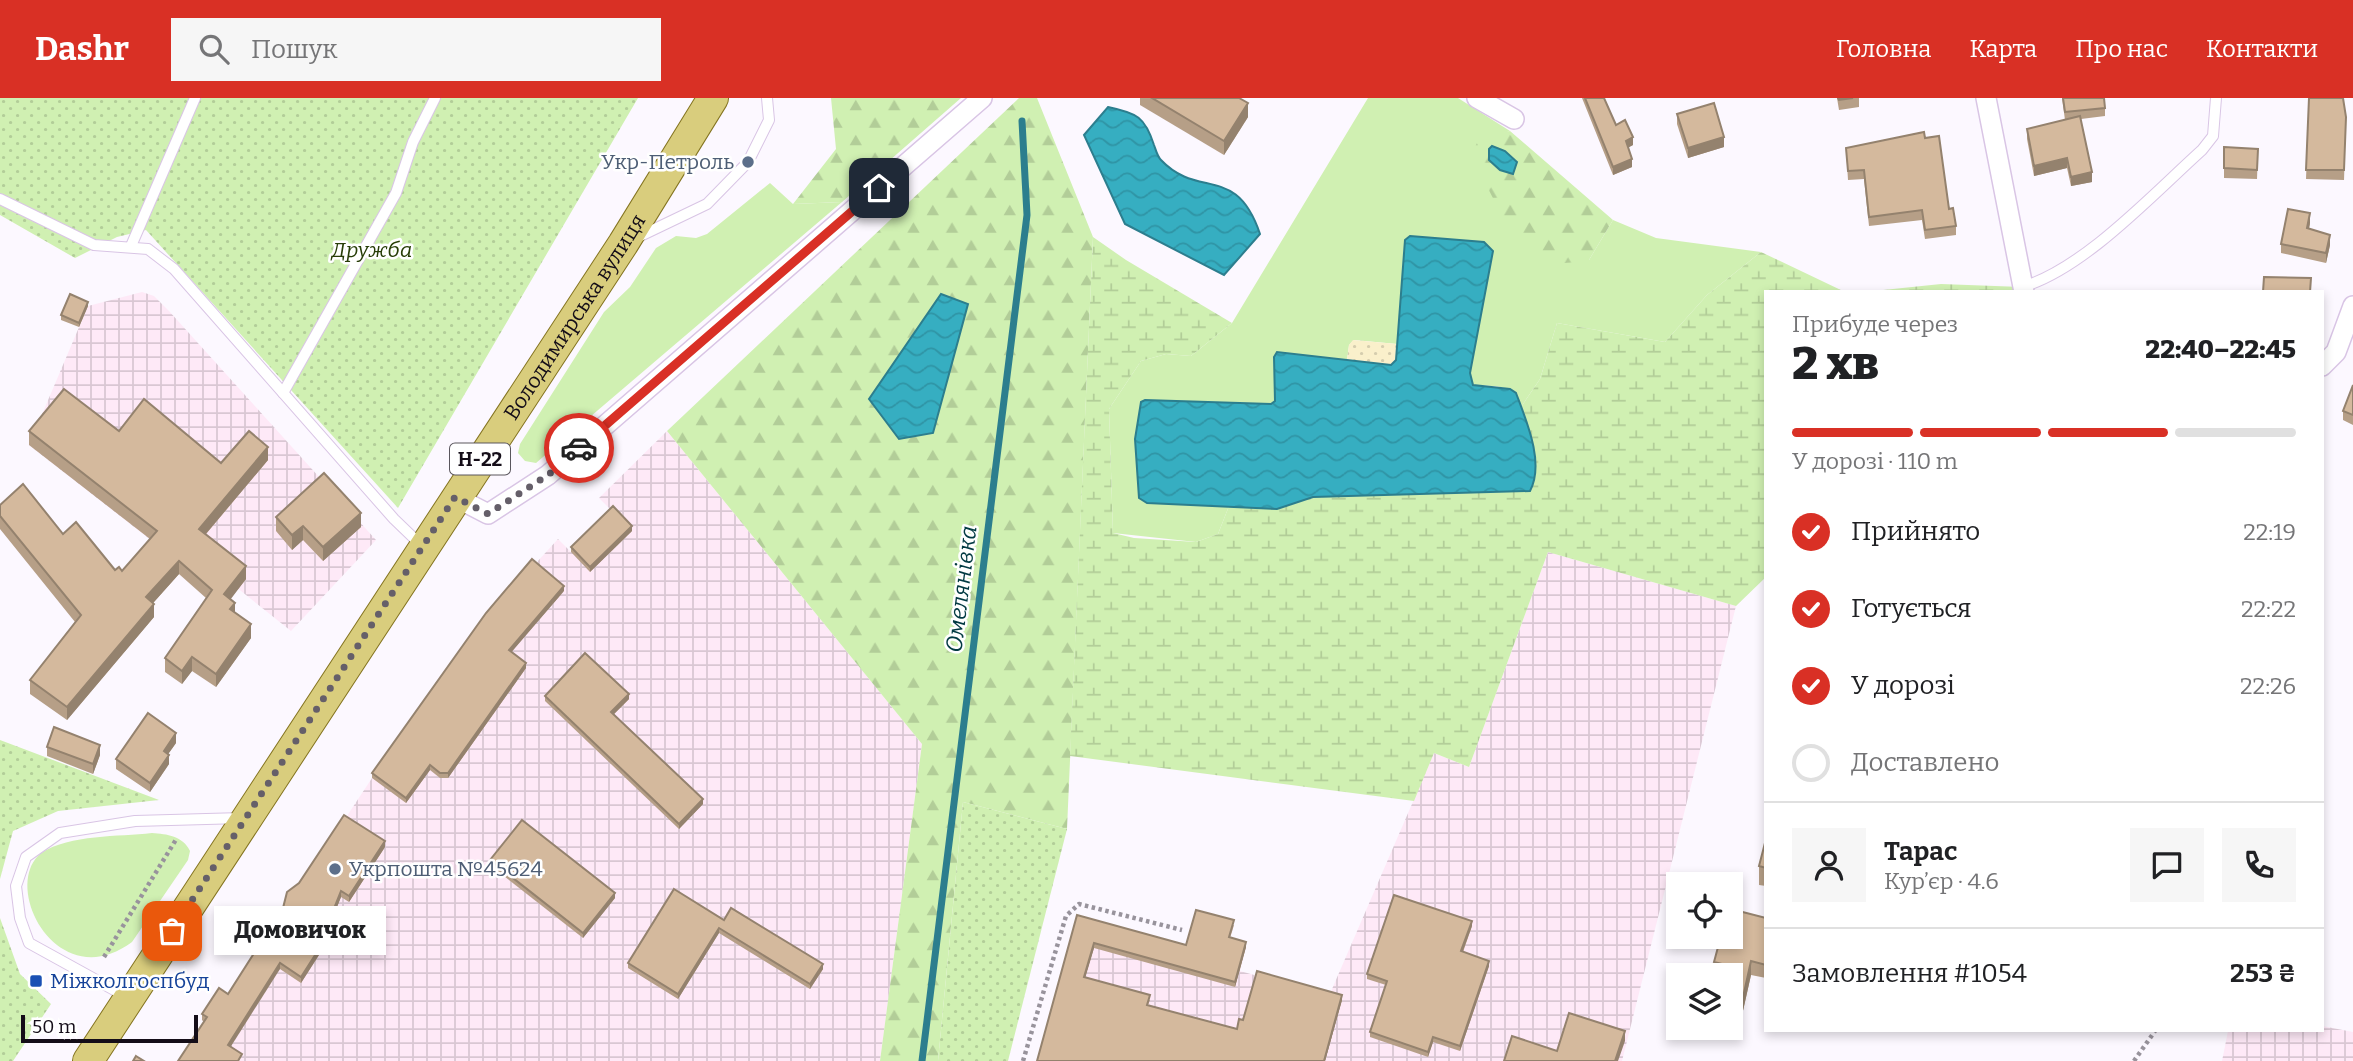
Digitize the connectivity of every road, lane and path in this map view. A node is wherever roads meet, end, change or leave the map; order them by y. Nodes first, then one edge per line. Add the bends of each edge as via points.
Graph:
1 (195, 98) edge
2 (435, 98) edge
3 (713, 98) edge
4 (767, 98) edge
5 (982, 98) edge
6 (1477, 98) edge
7 (1986, 98) edge
8 (2216, 98) edge
9 (1514, 119) dead end
10 (0, 199) edge
11 (623, 244) junction
12 (131, 246) junction
13 (2023, 290) edge
14 (2353, 306) edge
15 (2324, 364) edge
16 (283, 393) junction
17 (455, 497) junction
18 (422, 546) junction
19 (246, 818) junction
20 (177, 838) dead end
21 (1182, 930) dead end
22 (104, 957) dead end
23 (128, 998) junction
24 (2154, 1032) edge
25 (88, 1061) edge
26 (1023, 1061) edge
27 (2134, 1061) edge

1 - 12 lane
2 - 16 lane via 412,142 396,193
3 - 11 main road, Володимирська вулиця / Н-22
4 - 11 lane via 769,120 748,162 707,204
5 - 17 street via 548,475 488,514
6 - 9 street
7 - 13 street
8 - 13 lane via 2213,136 2202,149 2075,261
10 - 12 lane via 94,245
11 - 17 main road, Володимирська вулиця / Н-22
12 - 16 lane via 148,249 174,269
14 - 15 street via 2336,352
16 - 18 lane
17 - 18 main road, Володимирська вулиця / Н-22
18 - 19 main road, Володимирська вулиця / Н-22
19 - 23 main road, Володимирська вулиця / Н-22
19 - 23 lane via 135,821 60,833 26,857 16,886 29,943
20 - 22 path
21 - 26 path via 1079,904 1066,916
23 - 25 main road, Володимирська вулиця / Н-22
24 - 27 path

